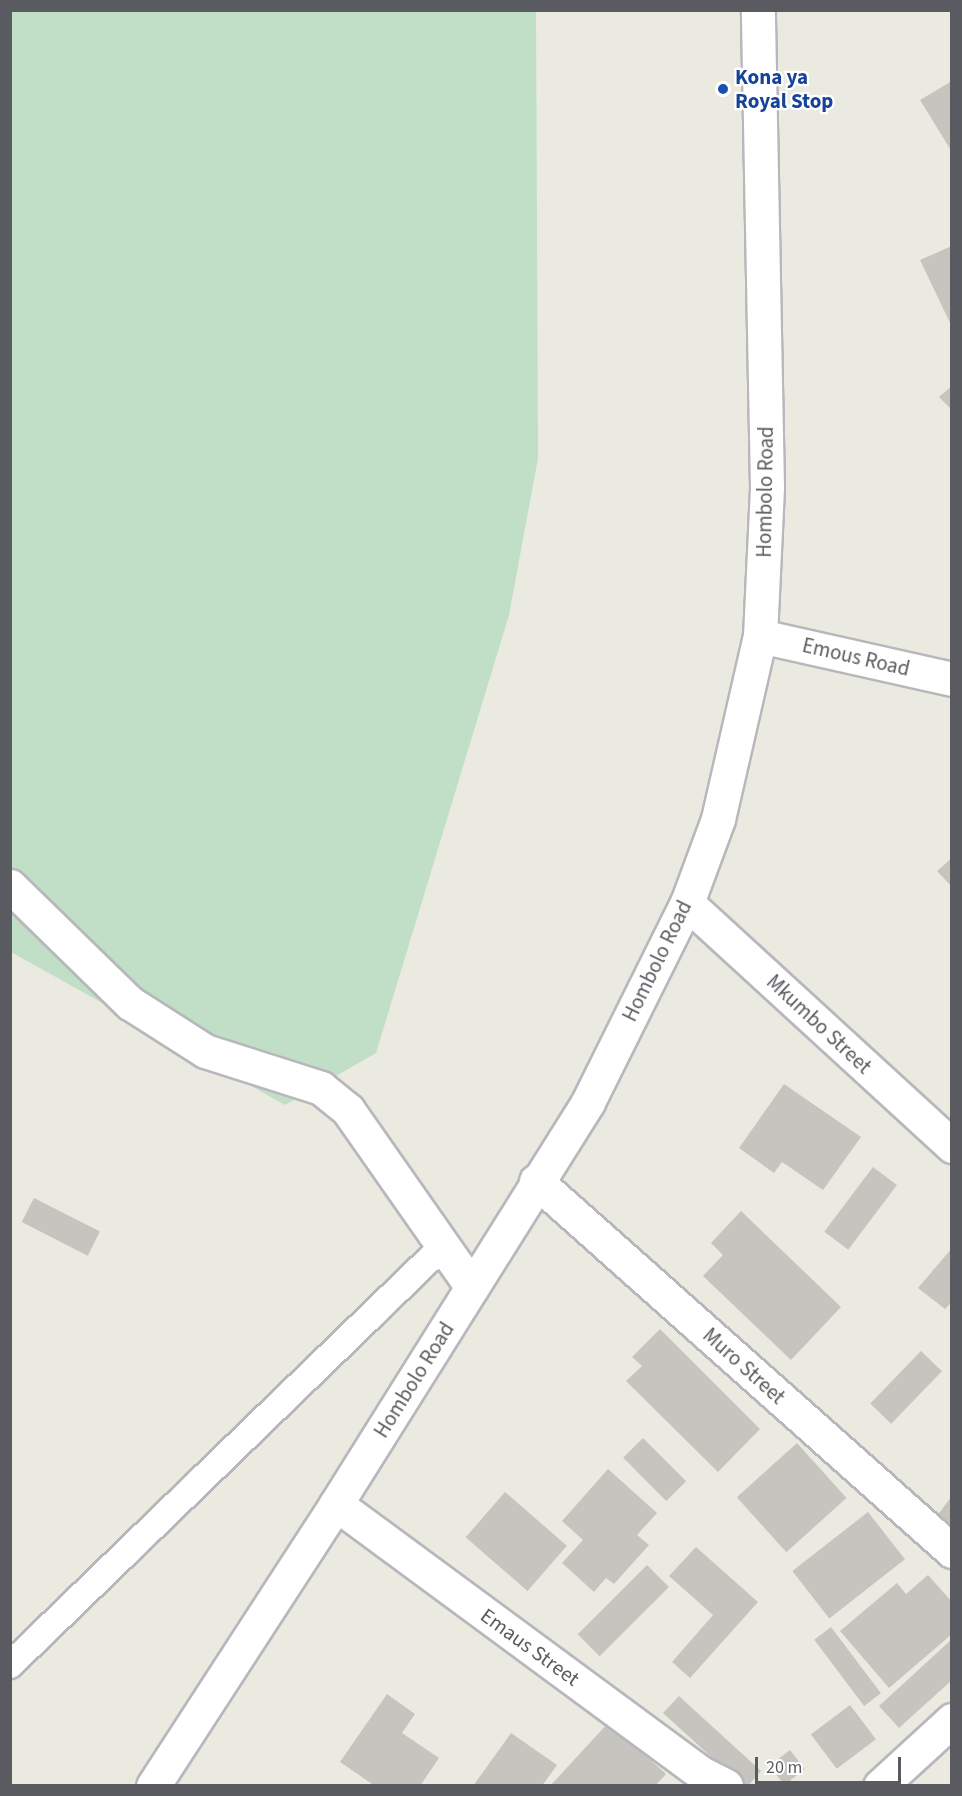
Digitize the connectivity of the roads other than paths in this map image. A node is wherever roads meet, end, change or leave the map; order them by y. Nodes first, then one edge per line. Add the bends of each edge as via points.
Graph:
1 (758, 10) edge
2 (760, 636) junction
3 (951, 679) edge
4 (10, 886) edge
5 (687, 903) junction
6 (951, 1146) edge
7 (536, 1181) junction
8 (441, 1248) junction
9 (472, 1287) junction
10 (336, 1504) junction
11 (951, 1551) edge
12 (10, 1665) edge
13 (951, 1720) edge
14 (705, 1781) edge
15 (153, 1785) edge
16 (880, 1785) edge

1 - 2 street, Hombolo Road via 767,487
2 - 3 street, Emous Road
2 - 5 street, Hombolo Road via 718,819
4 - 8 street via 130,1003 205,1051 321,1088 348,1110 378,1148
5 - 6 street, Mkumbo Street
5 - 7 street, Hombolo Road via 588,1102
7 - 9 street, Hombolo Road
7 - 11 street, Muro Street
8 - 9 street
8 - 12 lane
9 - 10 street, Hombolo Road
10 - 14 street, Emaus Street
10 - 15 street, Hombolo Road
13 - 16 street

